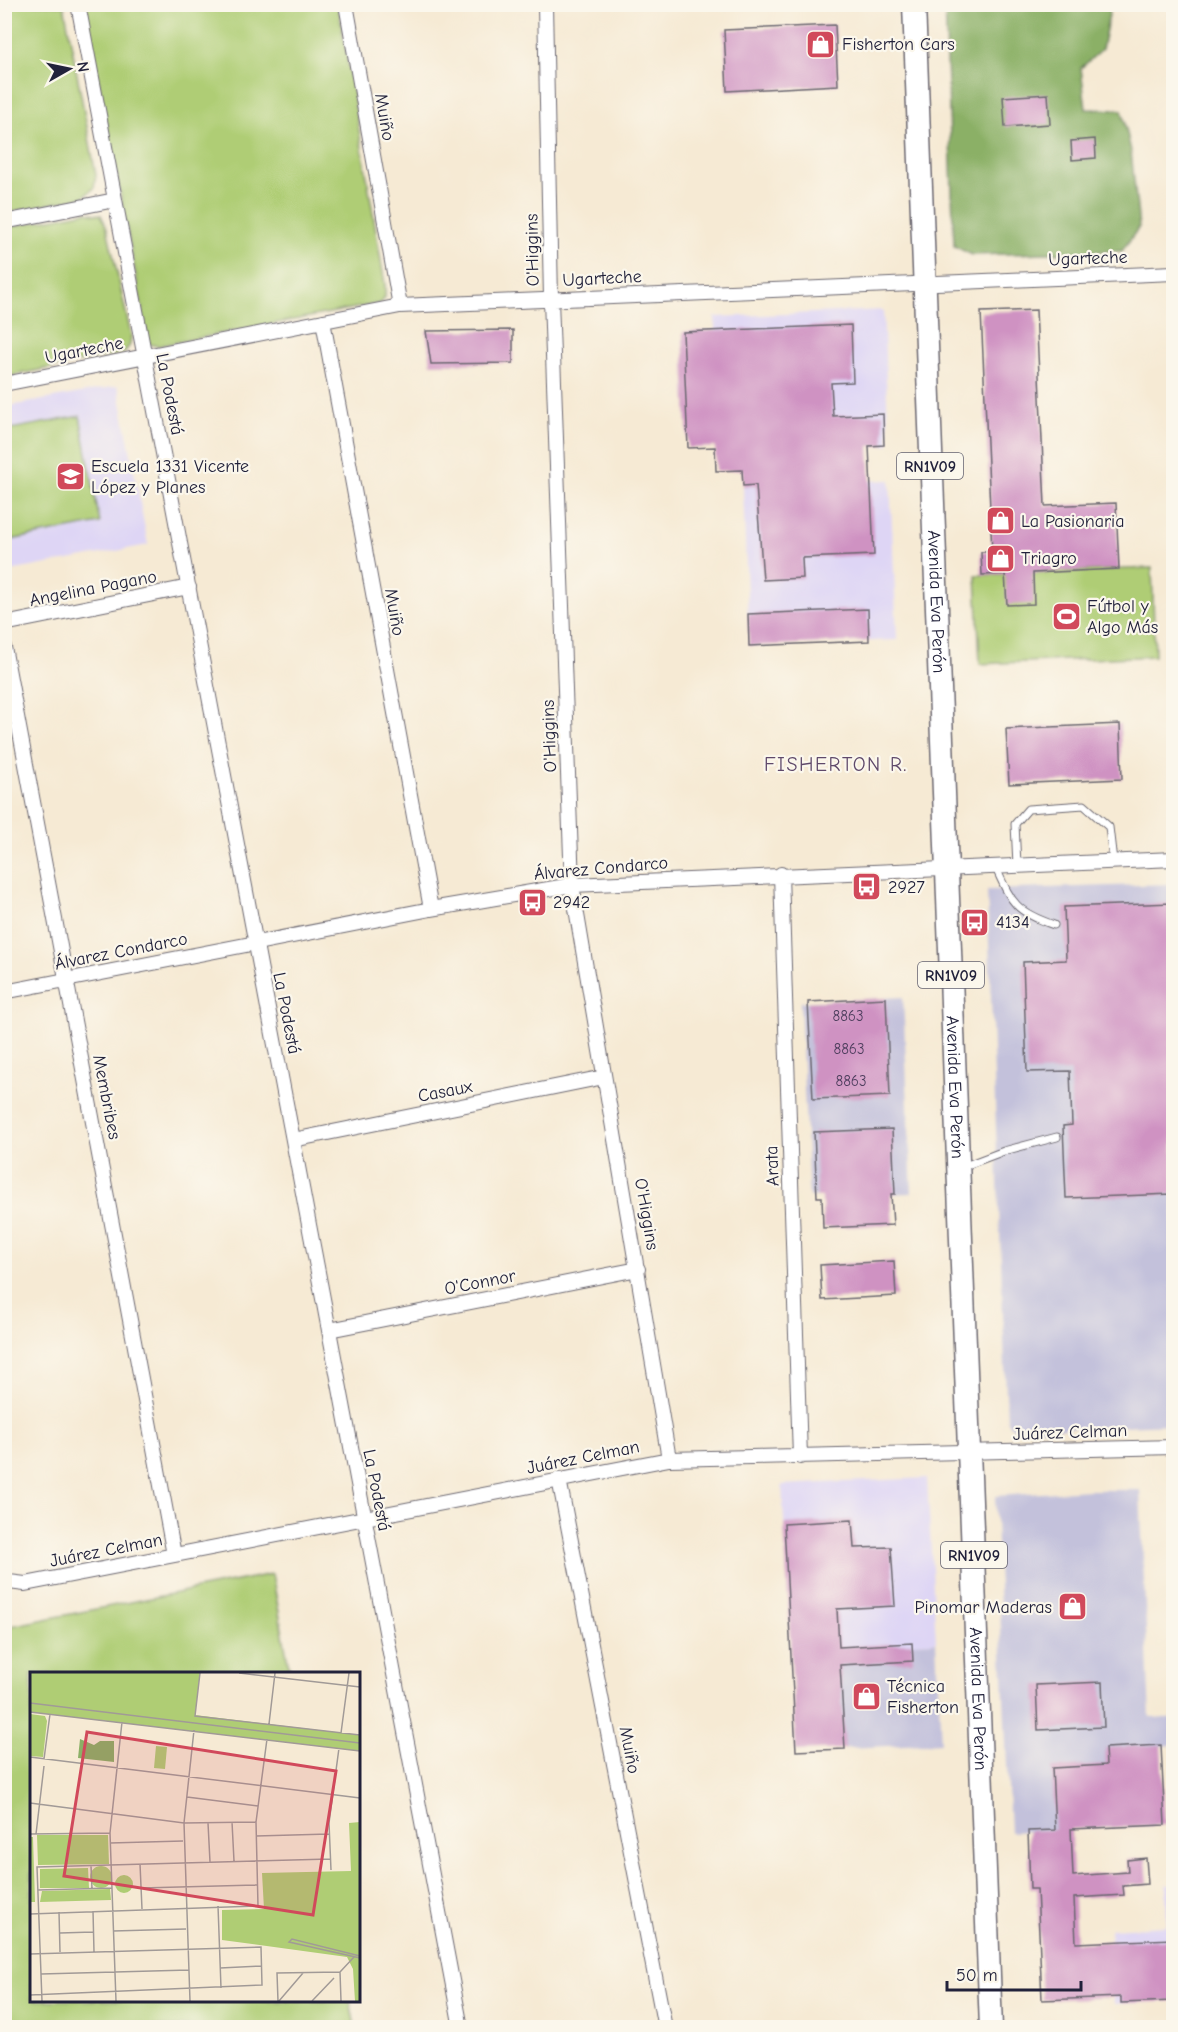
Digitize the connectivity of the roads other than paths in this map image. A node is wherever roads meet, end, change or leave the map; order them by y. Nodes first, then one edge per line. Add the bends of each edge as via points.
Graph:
1 (78, 4) edge
2 (346, 4) edge
3 (545, 4) edge
4 (914, 4) edge
5 (115, 200) junction
6 (4, 222) edge
7 (1173, 273) edge
8 (923, 282) junction
9 (551, 299) junction
10 (400, 306) junction
11 (323, 321) junction
12 (145, 357) junction
13 (4, 384) edge
14 (189, 587) junction
15 (4, 624) edge
16 (4, 647) edge
17 (1173, 859) edge
18 (1113, 861) junction
19 (1017, 865) junction
20 (995, 866) junction
21 (946, 868) junction
22 (781, 874) junction
23 (572, 885) junction
24 (431, 909) junction
25 (1054, 925) dead end
26 (256, 943) junction
27 (67, 980) junction
28 (4, 992) edge
29 (604, 1077) junction
30 (1057, 1137) dead end
31 (293, 1140) junction
32 (959, 1168) junction
33 (638, 1269) junction
34 (329, 1330) junction
35 (1173, 1447) edge
36 (970, 1453) junction
37 (800, 1457) junction
38 (669, 1459) junction
39 (559, 1479) junction
40 (364, 1519) junction
41 (174, 1555) junction
42 (7, 1579) edge
43 (461, 2028) edge
44 (665, 2028) edge
45 (991, 2028) edge

1 - 5 street, La Podestá
2 - 10 street, Muiño
3 - 9 street, O'Higgins
4 - 8 main road, Avenida Eva Perón / RN1V09
5 - 6 street
5 - 12 street, La Podestá
7 - 8 street, Ugarteche
8 - 9 street, Ugarteche
8 - 21 main road, Avenida Eva Perón / RN1V09
9 - 10 street, Ugarteche
9 - 23 street, O'Higgins
10 - 11 street, Ugarteche
11 - 12 street, Ugarteche
11 - 24 street, Muiño
12 - 13 street, Ugarteche
12 - 14 street, La Podestá
14 - 15 street, Angelina Pagano
14 - 26 street, La Podestá
16 - 27 street, Membribes
17 - 18 street, Álvarez Condarco
18 - 19 street, Álvarez Condarco
18 - 19 lane via 1109,827 1084,805 1028,809 1015,824
19 - 20 street, Álvarez Condarco
20 - 21 street, Álvarez Condarco
20 - 25 lane via 1011,902 1031,917
21 - 22 street, Álvarez Condarco
21 - 32 main road, Avenida Eva Perón / RN1V09
22 - 23 street, Álvarez Condarco
22 - 37 street, Arata
23 - 24 street, Álvarez Condarco
23 - 29 street, O'Higgins
24 - 26 street, Álvarez Condarco
26 - 27 street, Álvarez Condarco
26 - 31 street, La Podestá
27 - 28 street, Álvarez Condarco
27 - 41 street, Membribes
29 - 31 street, Casaux
29 - 33 street, O'Higgins
30 - 32 lane
31 - 34 street, La Podestá
32 - 36 main road, Avenida Eva Perón / RN1V09
33 - 34 street, O'Connor
33 - 38 street, O'Higgins
34 - 40 street, La Podestá
35 - 36 street, Juárez Celman
36 - 37 street, Juárez Celman
36 - 45 main road, Avenida Eva Perón / RN1V09
37 - 38 street, Juárez Celman
38 - 39 street, Juárez Celman
39 - 40 street, Juárez Celman
39 - 44 street, Muiño
40 - 41 street, Juárez Celman
40 - 43 street, La Podestá
41 - 42 street, Juárez Celman via 24,1584

